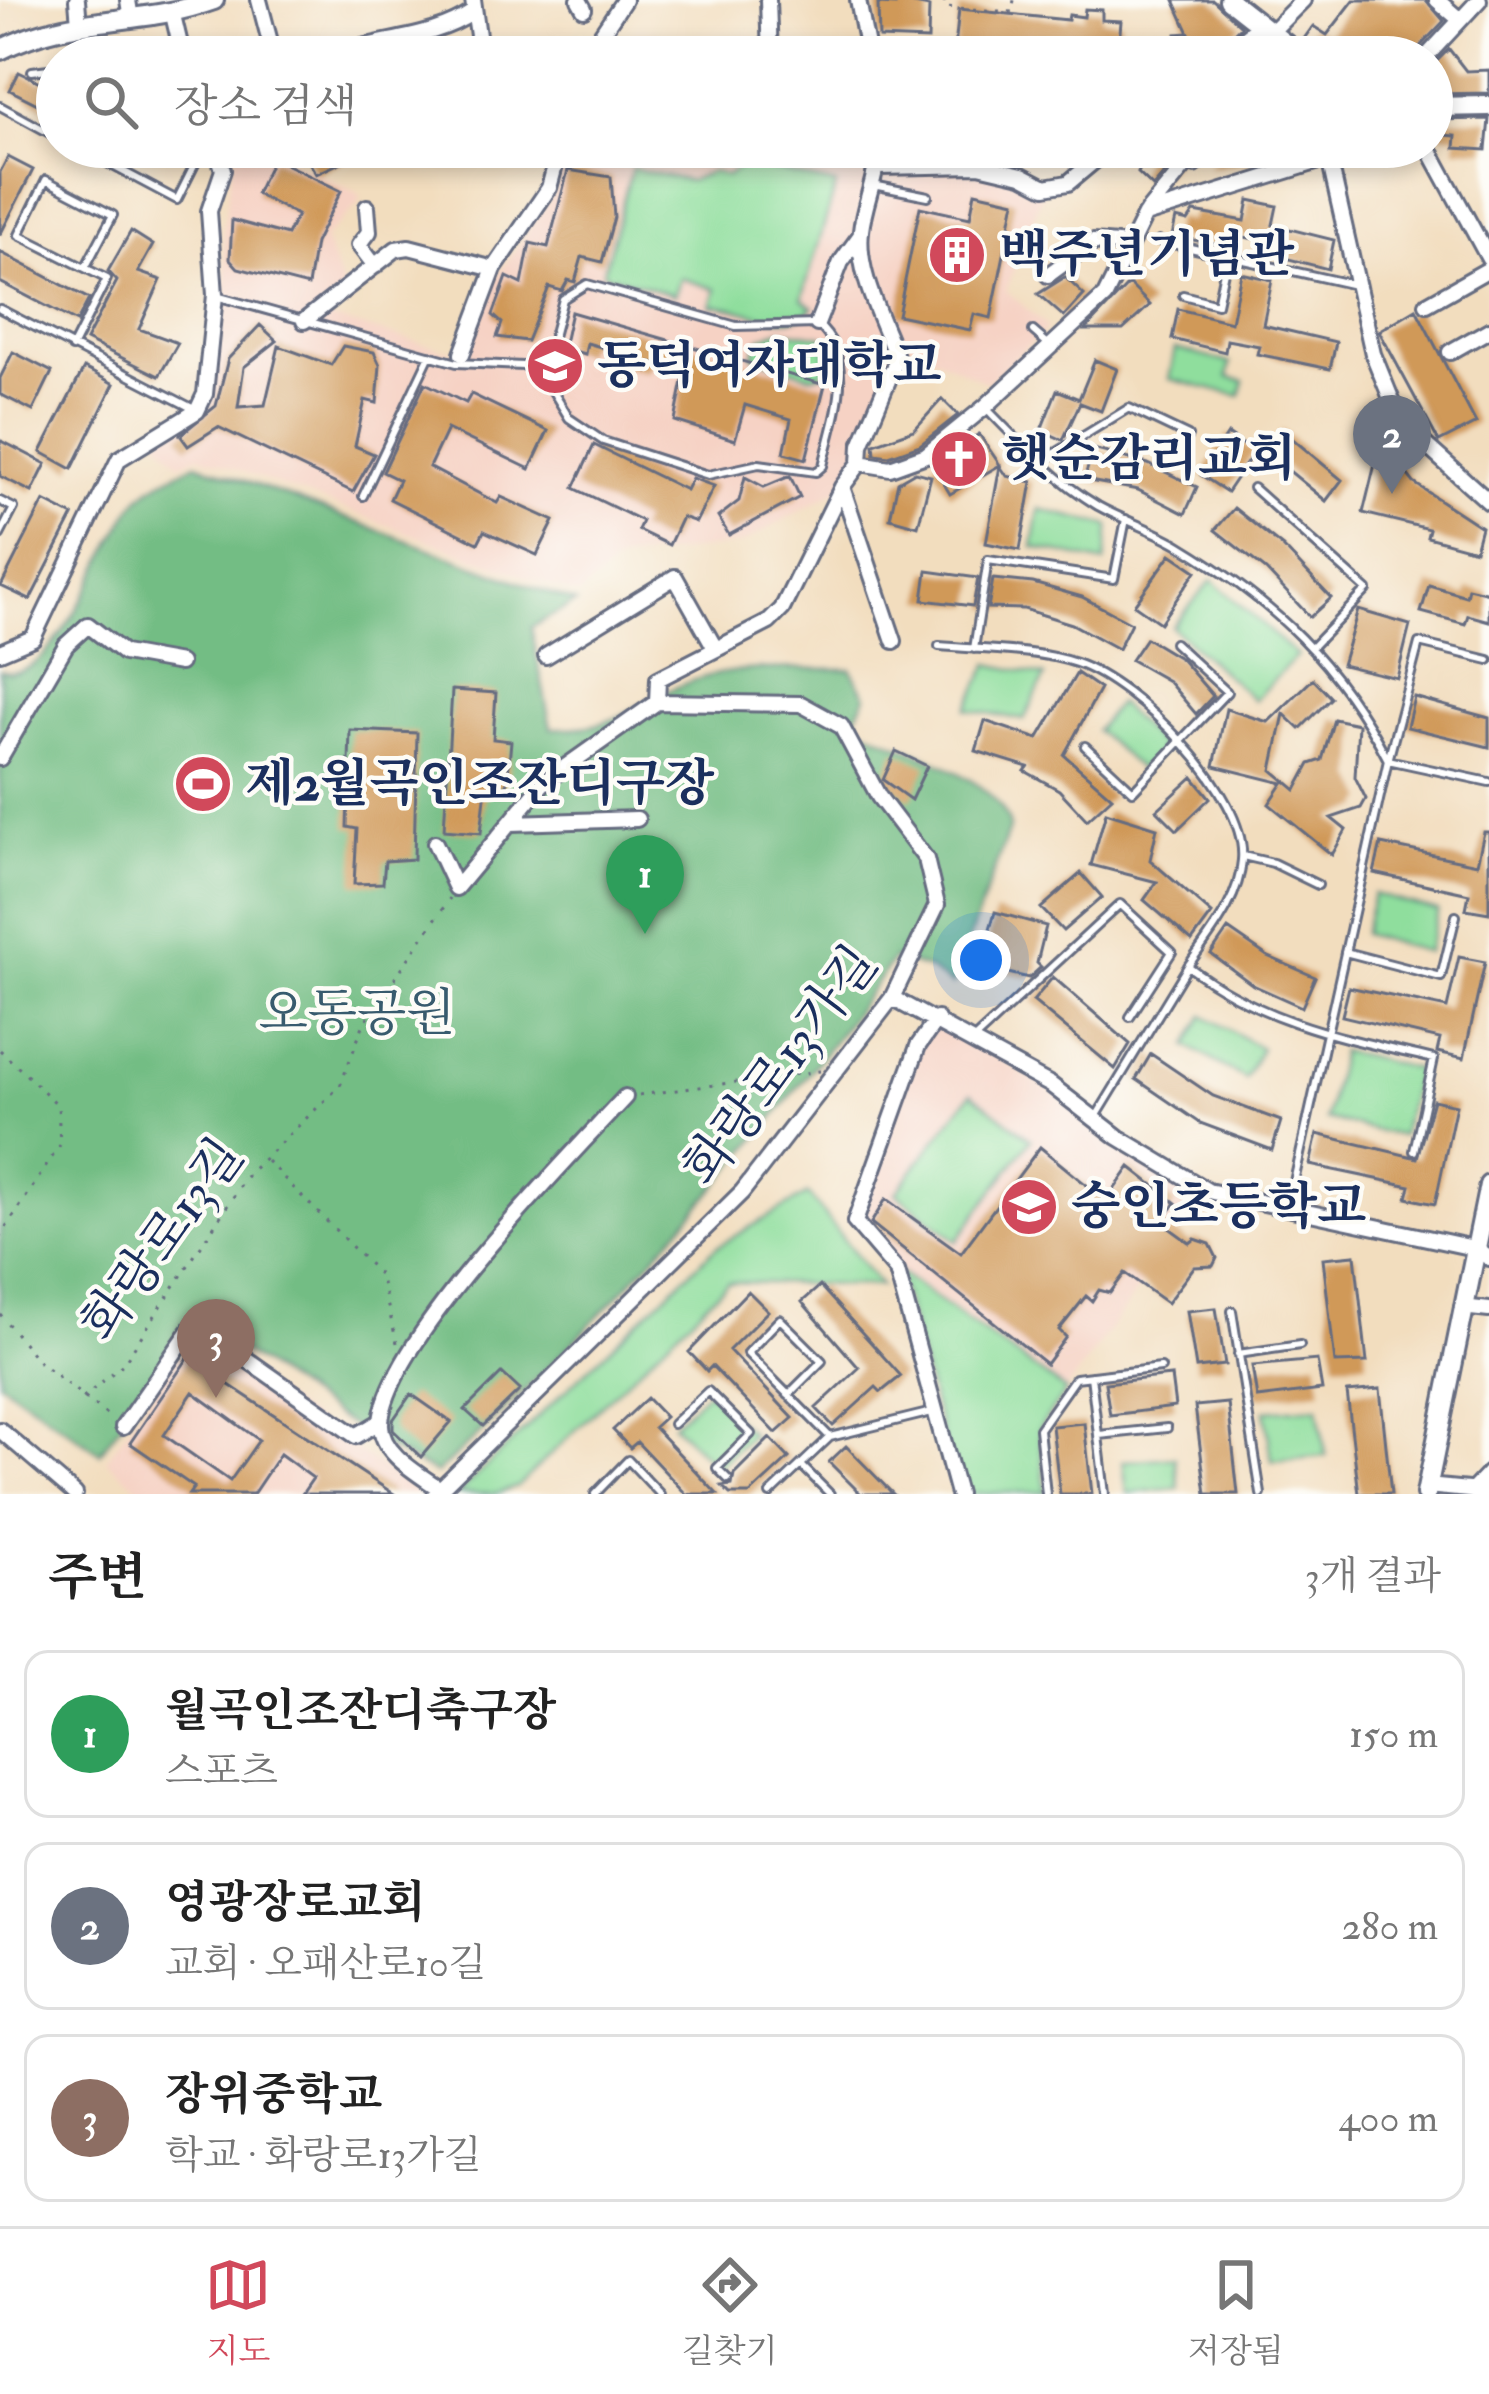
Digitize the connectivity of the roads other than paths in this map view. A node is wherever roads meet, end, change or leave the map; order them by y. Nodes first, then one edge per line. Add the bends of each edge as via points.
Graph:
1 (214, 0) edge
2 (259, 0) edge
3 (624, 0) edge
4 (768, 0) edge
5 (858, 0) edge
6 (1229, 0) edge
7 (1437, 0) edge
8 (1479, 0) edge
9 (78, 1) edge
10 (1292, 3) edge
11 (473, 6) edge
12 (129, 9) edge
13 (173, 15) junction
14 (1460, 20) junction
15 (79, 25) junction
16 (1264, 30) junction
17 (178, 36) edge
18 (268, 36) edge
19 (398, 36) edge
20 (478, 36) edge
21 (600, 36) edge
22 (769, 36) edge
23 (865, 36) edge
24 (1254, 36) edge
25 (1271, 36) edge
26 (1445, 36) edge
27 (0, 50) edge
28 (32, 71) dead end
29 (36, 71) edge
30 (0, 106) edge
31 (1489, 106) edge
32 (1453, 107) edge
33 (36, 125) edge
34 (116, 168) edge
35 (194, 168) edge
36 (222, 168) edge
37 (554, 168) edge
38 (878, 168) edge
39 (992, 168) edge
40 (1087, 168) edge
41 (1183, 168) edge
42 (1284, 168) edge
43 (1336, 168) edge
44 (1439, 168) edge
45 (870, 185) junction
46 (928, 196) dead end
47 (367, 207) dead end
48 (1145, 214) junction
49 (860, 236) junction
50 (1159, 241) dead end
51 (1129, 245) junction
52 (1227, 256) junction
53 (1489, 259) edge
54 (841, 262) junction
55 (862, 264) junction
56 (375, 266) junction
57 (86, 268) junction
58 (494, 269) junction
59 (1489, 269) edge
60 (1048, 274) dead end
61 (1359, 286) junction
62 (1183, 295) dead end
63 (215, 296) junction
64 (1427, 304) dead end
65 (1, 315) edge
66 (304, 321) junction
67 (817, 324) junction
68 (1489, 330) edge
69 (1034, 331) dead end
70 (1050, 347) junction
71 (72, 348) junction
72 (1450, 352) dead end
73 (430, 355) junction
74 (460, 358) junction
75 (545, 367) junction
76 (985, 406) junction
77 (197, 411) junction
78 (1188, 436) dead end
79 (860, 463) junction
80 (1039, 464) junction
81 (842, 487) junction
82 (1253, 488) dead end
83 (363, 496) dead end
84 (0, 501) edge
85 (1489, 502) edge
86 (1126, 519) junction
87 (0, 535) edge
88 (894, 641) dead end
89 (1174, 643) dead end
90 (939, 646) dead end
91 (1312, 646) junction
92 (715, 648) junction
93 (974, 649) junction
94 (0, 652) edge
95 (545, 656) dead end
96 (1489, 660) edge
97 (180, 663) dead end
98 (657, 702) junction
99 (1180, 743) junction
100 (1085, 746) dead end
101 (0, 758) edge
102 (1388, 760) junction
103 (1489, 782) edge
104 (638, 819) dead end
105 (512, 824) junction
106 (435, 843) dead end
107 (1243, 856) junction
108 (1318, 885) dead end
109 (1456, 916) dead end
110 (1345, 952) junction
111 (1188, 966) junction
112 (892, 998) junction
113 (1130, 1017) dead end
114 (937, 1019) junction
115 (1327, 1034) junction
116 (973, 1040) junction
117 (625, 1097) road end
118 (1095, 1119) junction
119 (1414, 1151) dead end
120 (1489, 1185) edge
121 (1288, 1208) junction
122 (1481, 1253) edge
123 (1462, 1307) junction
124 (1489, 1310) edge
125 (1232, 1311) dead end
126 (1300, 1345) dead end
127 (1238, 1354) junction
128 (1161, 1368) dead end
129 (1091, 1376) junction
130 (788, 1395) junction
131 (936, 1411) junction
132 (381, 1421) junction
133 (673, 1424) dead end
134 (123, 1427) road end
135 (1167, 1428) dead end
136 (0, 1430) edge
137 (1098, 1435) junction
138 (830, 1437) junction
139 (801, 1465) junction
140 (1489, 1473) edge
141 (728, 1479) dead end
142 (1427, 1490) edge
143 (1472, 1491) junction
144 (438, 1492) edge
145 (1489, 1492) edge
146 (75, 1494) edge
147 (595, 1494) edge
148 (660, 1494) edge
149 (770, 1494) edge
150 (830, 1494) edge
151 (958, 1494) edge
152 (1046, 1494) edge
153 (1105, 1494) edge
154 (1261, 1494) edge

1 - 13 street
2 - 18 street
3 - 21 street
4 - 22 street
5 - 23 street
6 - 16 street
7 - 14 street
8 - 14 street
9 - 15 street
10 - 16 street
11 - 19 street via 438,33
11 - 20 street
12 - 13 street
12 - 15 street
13 - 17 street
14 - 26 street
15 - 27 street via 40,29
16 - 24 street
16 - 25 street
28 - 29 lane
30 - 33 lane
31 - 32 street
34 - 35 lane via 177,200
36 - 63 street via 209,211
37 - 58 street
38 - 45 street
39 - 40 street via 1045,187
41 - 48 street
42 - 48 street
43 - 61 street
44 - 53 street
45 - 46 lane
45 - 49 street
47 - 56 street via 369,232 359,245
48 - 51 street
49 - 54 street
49 - 55 street
50 - 52 lane
51 - 60 street via 1093,242
51 - 70 street via 1105,296
52 - 61 lane
52 - 62 lane via 1217,304
54 - 55 street
54 - 67 street
55 - 79 street via 897,359
56 - 58 street via 410,247
56 - 66 street
57 - 57 lane via 19,235 46,180 113,215
57 - 71 lane via 107,279
58 - 74 street
59 - 64 street
61 - 85 street via 1373,353 1401,423
63 - 66 lane
63 - 77 street
65 - 71 lane
66 - 73 lane
67 - 75 lane via 736,326 587,284 563,299
67 - 75 lane via 831,336 841,391 823,466 805,475 759,464 708,475 603,441 569,418
68 - 72 street
69 - 70 lane
70 - 76 street
71 - 77 lane
73 - 74 lane
73 - 83 lane
74 - 75 lane
76 - 79 street via 926,454 890,468
76 - 80 lane
77 - 94 street via 119,459 33,638
78 - 80 lane via 1129,408
79 - 81 street
80 - 86 lane
81 - 88 street
81 - 92 street via 782,609
82 - 91 lane via 1367,590
84 - 87 lane via 14,508
86 - 91 lane via 1179,544
86 - 93 lane via 1114,579 988,560
89 - 99 lane via 1228,692
90 - 93 lane
91 - 102 lane via 1356,698
92 - 95 street via 675,577
92 - 98 street via 658,679
93 - 99 lane via 1083,665
96 - 102 lane via 1419,643
97 - 101 street via 124,653 88,625 66,645
98 - 105 street via 544,782
98 - 112 street, 화랑로13가길 via 801,704 841,726 879,797 926,859 937,904
99 - 100 lane via 1133,791
99 - 107 lane via 1225,796
102 - 103 lane
102 - 110 lane
104 - 105 street
105 - 106 street via 456,888
107 - 108 lane
107 - 111 lane via 1226,910
109 - 110 lane via 1442,977
110 - 115 lane
111 - 115 lane via 1251,1009
111 - 118 lane
112 - 114 street
112 - 144 street, 화랑로13가길 via 742,1192
113 - 116 lane via 1172,952 1120,904
114 - 116 street
114 - 131 street via 918,1046 856,1222 897,1271
115 - 119 lane via 1434,1059
115 - 121 lane
116 - 118 street
117 - 132 street, 화랑로13가길 via 495,1238 403,1368
118 - 121 street via 1208,1191
120 - 122 street
121 - 122 street
122 - 123 street
123 - 124 street
123 - 142 street
125 - 127 lane
126 - 127 lane
127 - 154 lane
128 - 129 lane
129 - 137 lane
129 - 152 lane via 1075,1378 1040,1429
130 - 130 lane via 747,1353 780,1319 822,1361
130 - 138 lane
131 - 138 lane
131 - 151 street
132 - 134 street via 356,1436 195,1323
132 - 144 street, 화랑로13가길 via 385,1442
133 - 141 lane via 708,1390 751,1434 717,1468
135 - 137 lane
136 - 146 street
137 - 153 lane
138 - 139 lane
139 - 149 lane
139 - 150 lane
140 - 143 street
142 - 143 street
143 - 145 street
147 - 148 lane via 628,1460

